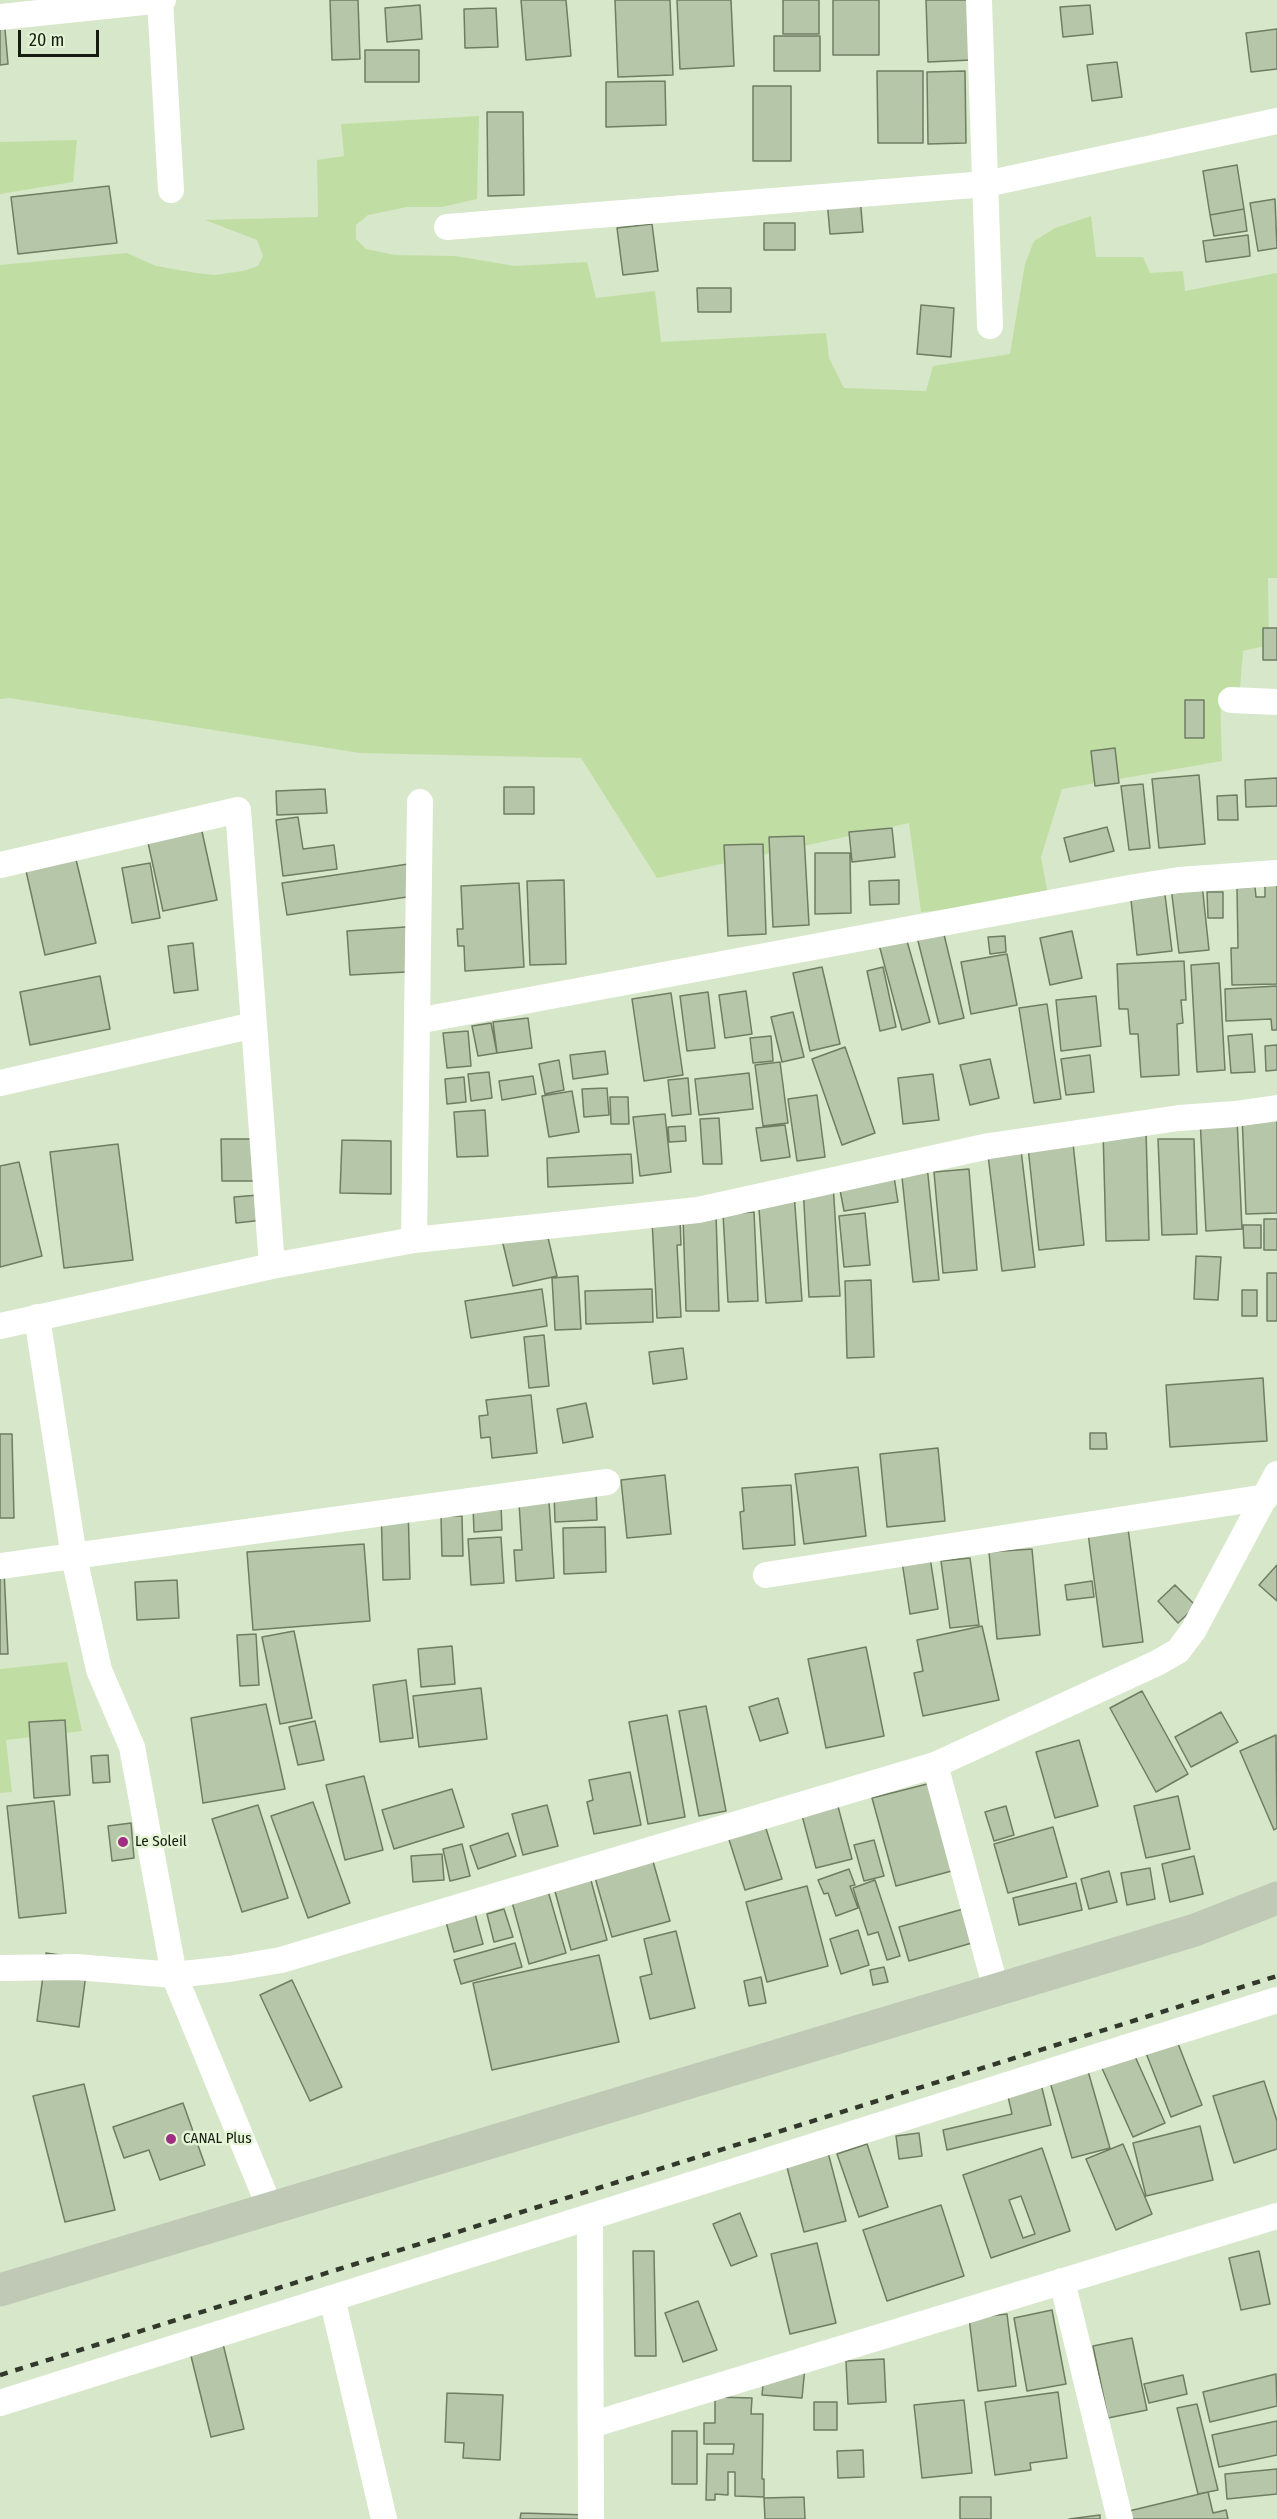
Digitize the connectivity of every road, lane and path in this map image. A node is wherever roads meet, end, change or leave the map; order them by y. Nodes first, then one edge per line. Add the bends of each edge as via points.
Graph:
1 (161, 0) edge
2 (979, 0) edge
3 (0, 17) edge
4 (1277, 121) edge
5 (986, 184) junction
6 (171, 190) dead end
7 (447, 227) dead end
8 (990, 326) dead end
9 (1231, 700) dead end
10 (1277, 702) edge
11 (420, 802) dead end
12 (0, 865) edge
13 (1277, 873) edge
14 (417, 1022) junction
15 (254, 1025) junction
16 (0, 1083) edge
17 (1277, 1108) edge
18 (414, 1240) junction
19 (272, 1266) junction
20 (37, 1317) junction
21 (0, 1326) edge
22 (1277, 1474) edge
23 (607, 1482) dead end
24 (1266, 1497) junction
25 (74, 1557) junction
26 (0, 1566) edge
27 (766, 1575) dead end
28 (935, 1765) junction
29 (1277, 1898) edge
30 (0, 1968) edge
31 (174, 1975) junction
32 (996, 1989) junction
33 (1277, 2000) edge
34 (270, 2208) junction
35 (1277, 2216) edge
36 (590, 2217) junction
37 (1062, 2281) junction
38 (0, 2290) edge
39 (332, 2298) junction
40 (0, 2403) edge
41 (591, 2425) junction
42 (384, 2519) edge
43 (591, 2519) edge
44 (1120, 2519) edge

1 - 3 street
1 - 6 street
2 - 5 street
4 - 5 street
5 - 7 street
5 - 8 street
9 - 10 street
11 - 14 street
12 - 15 street via 238,810
13 - 14 street via 1135,887
14 - 18 street
15 - 16 street
15 - 19 street
17 - 18 street via 989,1146 698,1210
18 - 19 street
19 - 20 street
20 - 21 street
20 - 25 street
22 - 24 street
23 - 25 street
24 - 27 street
24 - 28 street via 1193,1631 1178,1651
25 - 26 street
25 - 31 street via 99,1670 132,1748
28 - 31 street via 281,1960
28 - 32 street
29 - 32 main road via 1195,1930
30 - 31 street via 76,1967
31 - 34 street
32 - 34 main road
33 - 36 street
34 - 38 main road
35 - 37 street
36 - 39 street
36 - 41 street
37 - 41 street
37 - 44 street
39 - 40 street
39 - 42 street
41 - 43 street

